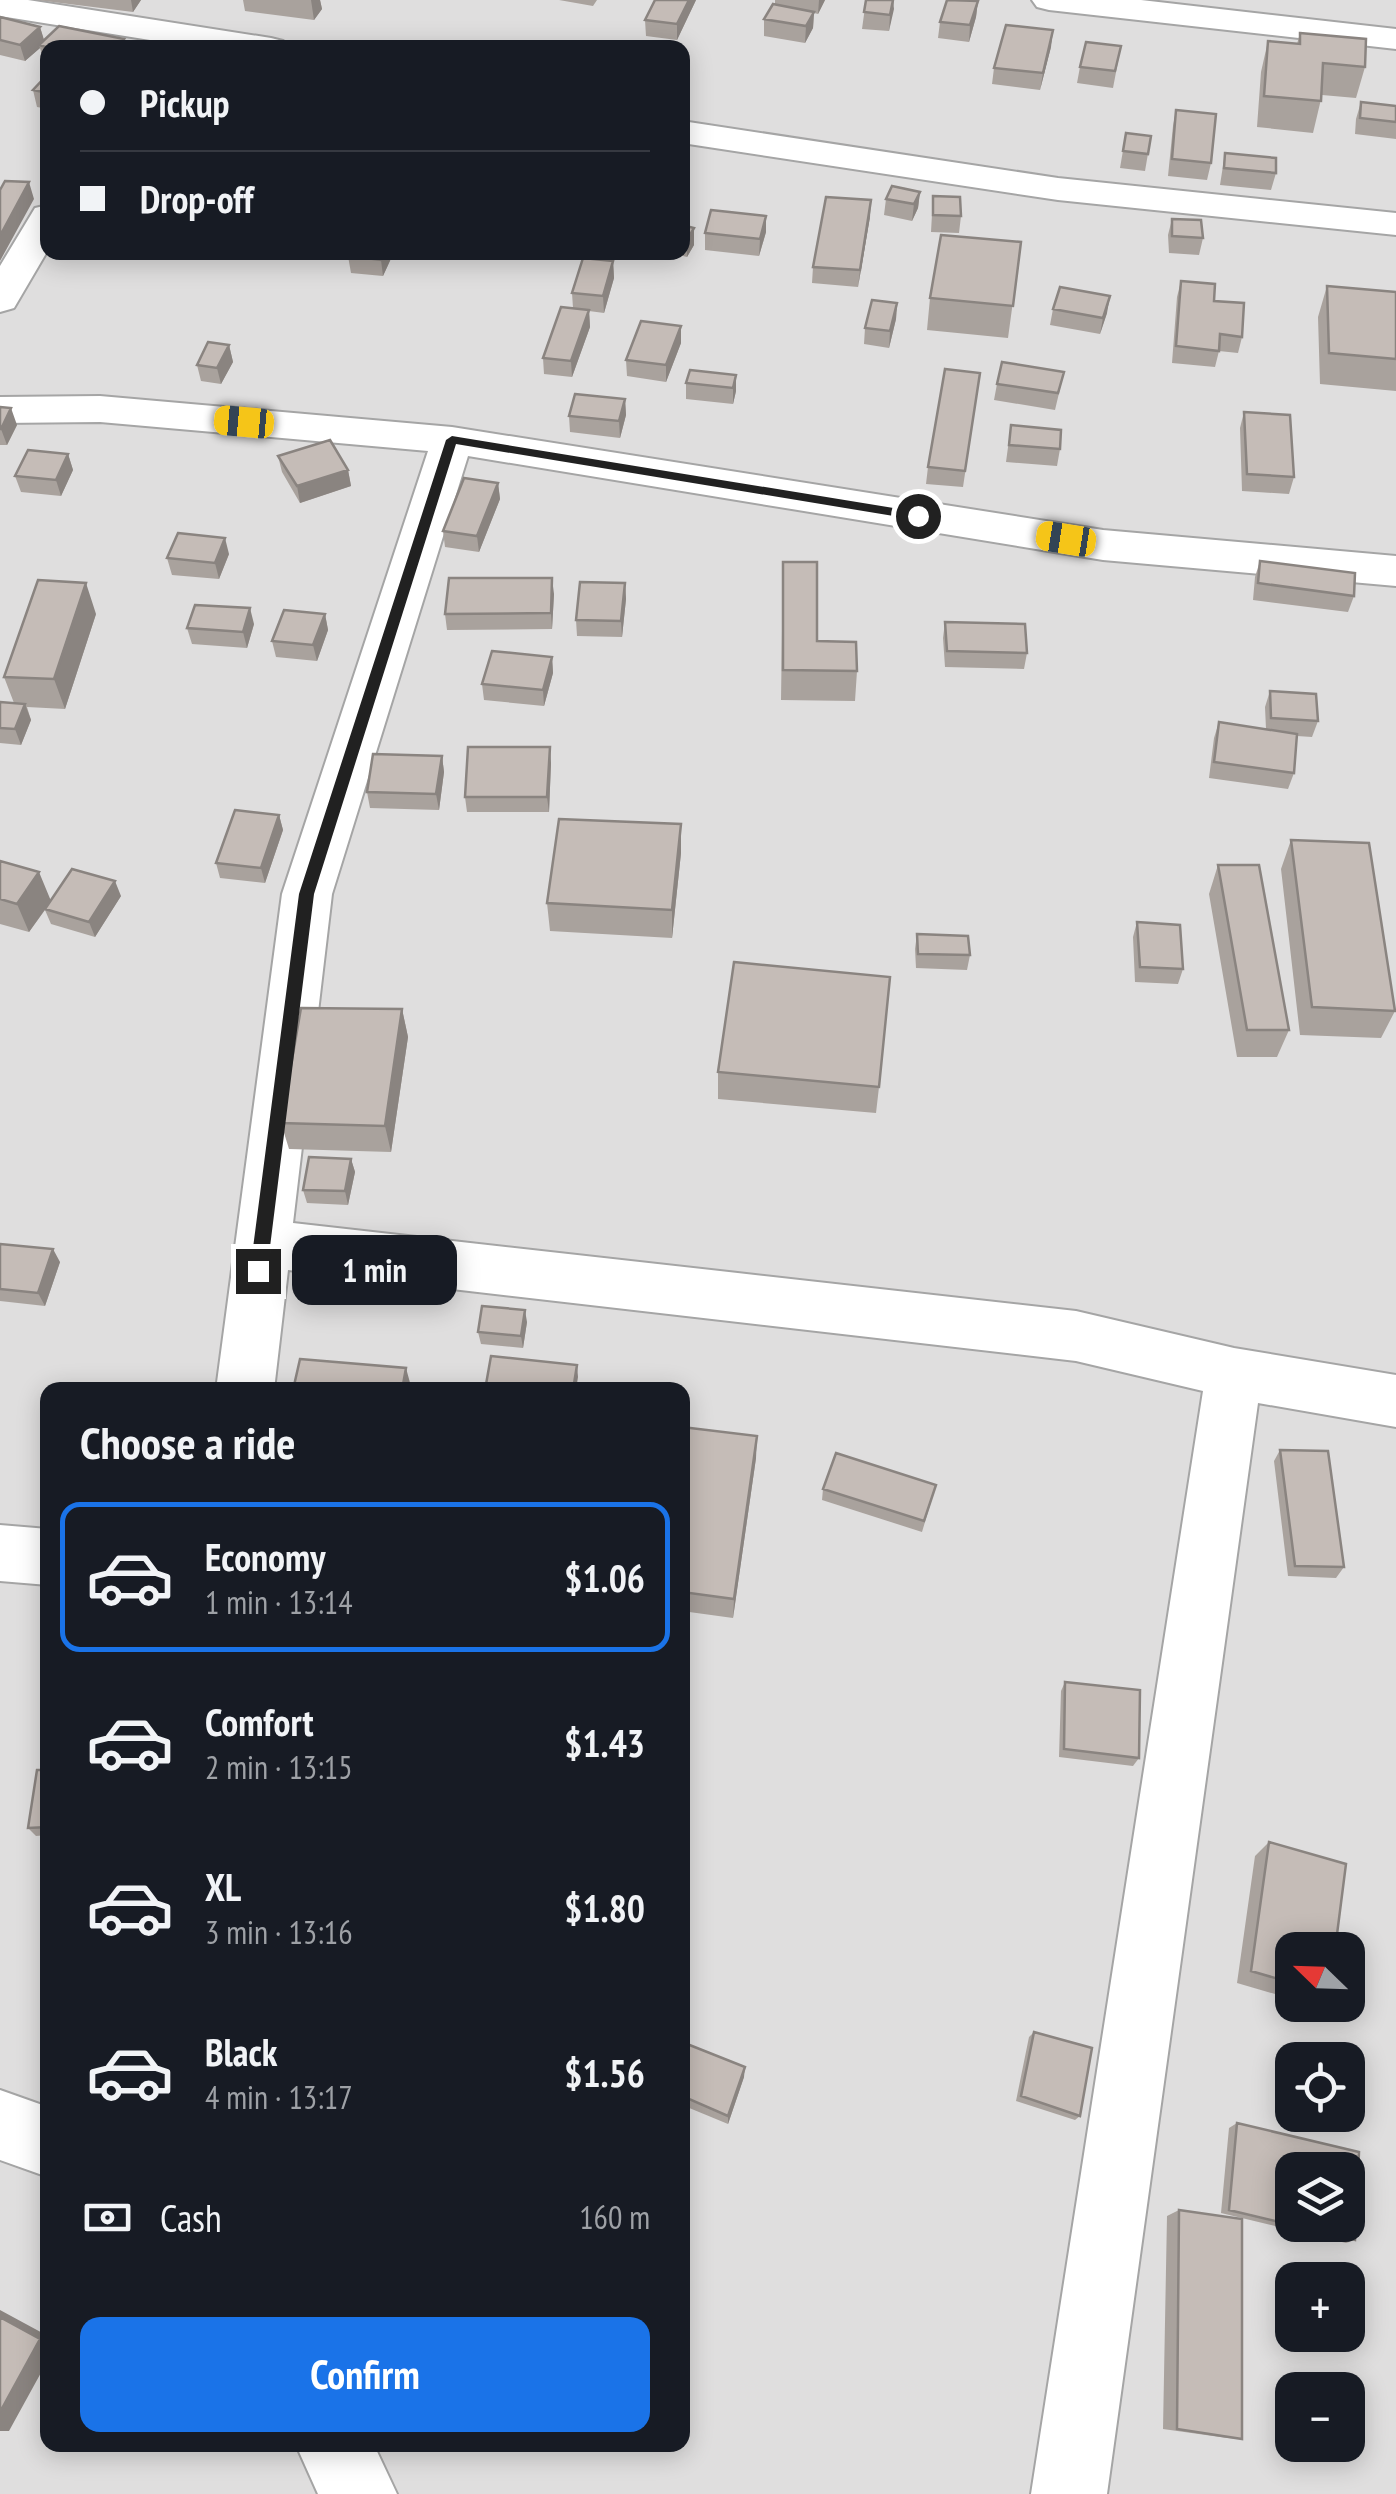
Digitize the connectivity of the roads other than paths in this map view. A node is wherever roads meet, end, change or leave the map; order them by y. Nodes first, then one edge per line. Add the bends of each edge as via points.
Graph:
1 (1048, 0) edge
2 (0, 6) edge
3 (1244, 12) edge
4 (153, 26) edge
5 (1396, 39) edge
6 (227, 40) edge
7 (690, 133) edge
8 (1396, 224) edge
9 (40, 230) edge
10 (0, 300) edge
11 (0, 410) edge
12 (452, 440) junction
13 (1396, 571) edge
14 (261, 1243) junction
15 (1234, 1373) junction
16 (246, 1382) edge
17 (1396, 1401) edge
18 (0, 1553) edge
19 (40, 1556) edge
20 (0, 2125) edge
21 (40, 2139) edge
22 (337, 2452) edge
23 (359, 2494) edge
24 (1068, 2494) edge

1 - 3 street
2 - 4 street
3 - 5 street
4 - 6 street
7 - 8 street via 1058,190
9 - 10 street
11 - 12 street via 100,409
12 - 13 street via 1104,545
12 - 14 street via 307,894
14 - 15 street via 1076,1336
14 - 16 street
15 - 17 street
15 - 24 street
18 - 19 street
20 - 21 street
22 - 23 street

